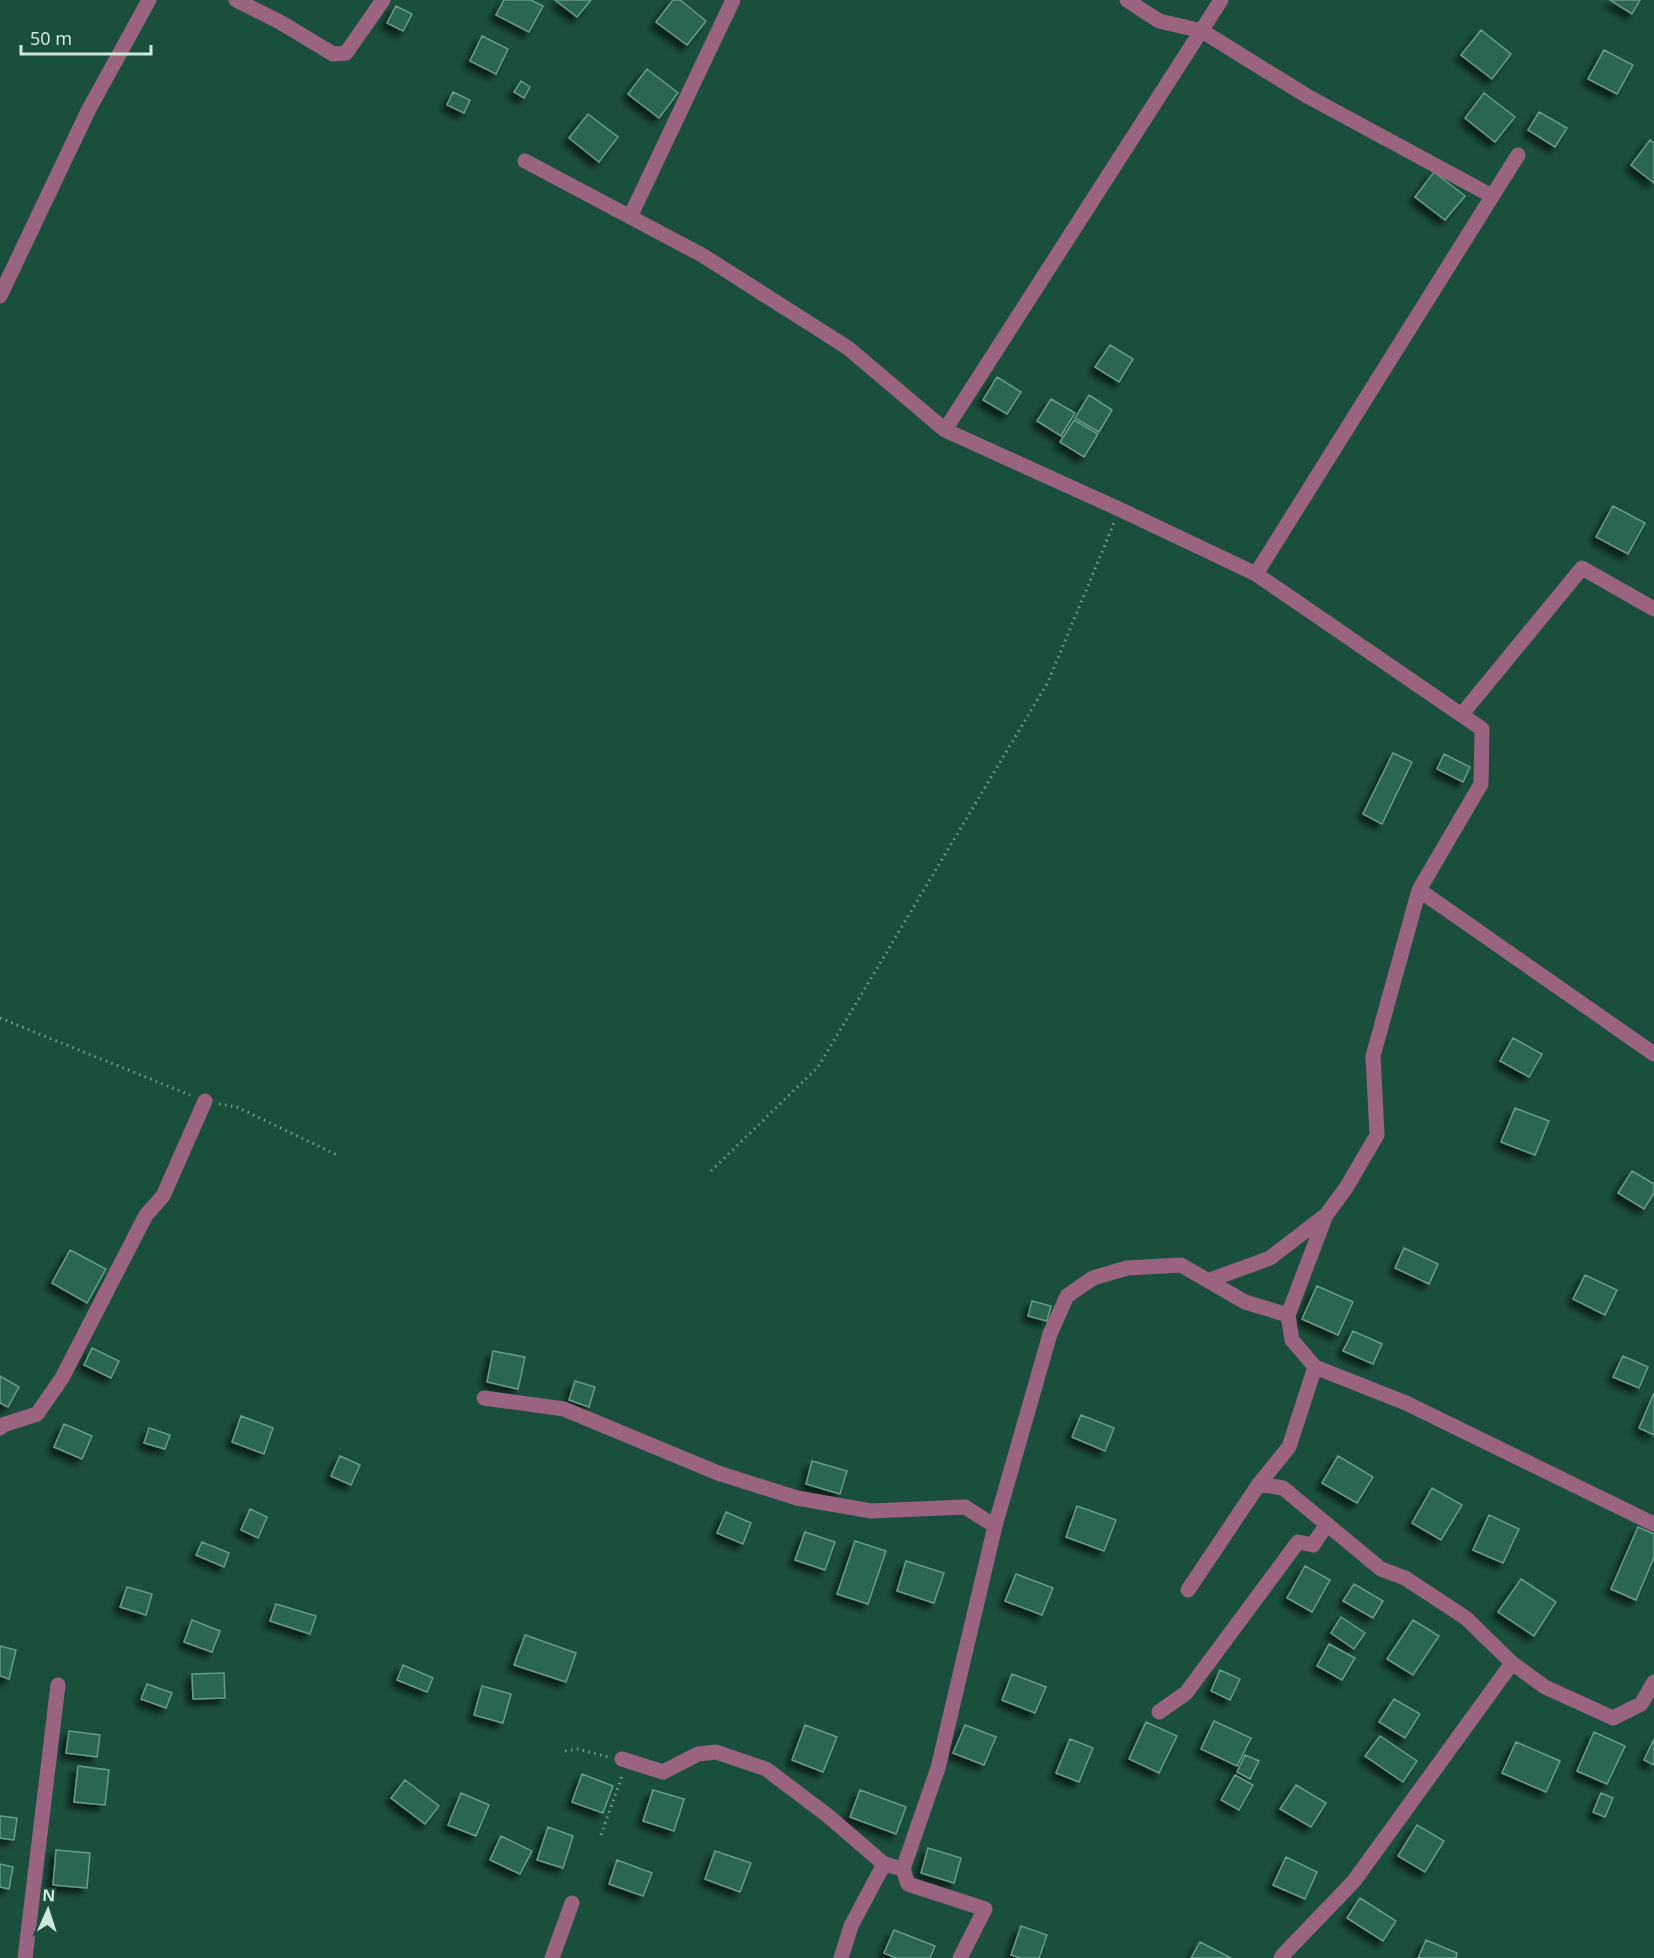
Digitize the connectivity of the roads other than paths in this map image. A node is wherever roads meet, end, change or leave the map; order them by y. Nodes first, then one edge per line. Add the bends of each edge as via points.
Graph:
1 (149, 0) edge
2 (236, 0) edge
3 (383, 0) edge
4 (732, 0) edge
5 (1127, 0) edge
6 (1221, 0) edge
7 (1202, 31) junction
8 (1518, 155) dead end
9 (525, 161) dead end
10 (1492, 196) junction
11 (630, 217) junction
12 (0, 296) edge
13 (945, 430) junction
14 (1256, 574) junction
15 (1654, 609) edge
16 (1462, 714) junction
17 (1419, 890) junction
18 (1654, 1054) edge
19 (205, 1101) road end
20 (1326, 1215) junction
21 (1210, 1280) junction
22 (1288, 1315) junction
23 (1315, 1367) junction
24 (484, 1398) dead end
25 (0, 1428) edge
26 (1259, 1484) junction
27 (1327, 1524) junction
28 (1654, 1524) edge
29 (995, 1526) junction
30 (1188, 1590) dead end
31 (1512, 1663) junction
32 (1654, 1682) edge
33 (58, 1685) dead end
34 (1159, 1712) dead end
35 (624, 1760) road end
36 (884, 1864) junction
37 (903, 1869) junction
38 (572, 1904) dead end
39 (25, 1958) edge
40 (552, 1958) edge
41 (841, 1958) edge
42 (960, 1958) edge
43 (1281, 1958) edge

1 - 12 street via 88,111
2 - 3 street via 333,54 346,53
4 - 11 street
5 - 7 street via 1159,21
6 - 7 street
7 - 10 street via 1307,96
7 - 13 street
8 - 10 street
9 - 11 street
10 - 14 street
11 - 13 street via 702,255 848,348
13 - 14 street
14 - 16 street
15 - 16 street via 1582,568
16 - 17 street via 1482,729 1481,784
17 - 18 street
17 - 20 street via 1373,1056 1377,1135
19 - 25 street via 164,1196 146,1215 62,1378 37,1414
20 - 21 street via 1270,1258
20 - 22 street
21 - 22 street via 1245,1302
21 - 29 street via 1181,1265 1127,1268 1093,1278 1067,1296 1050,1334
22 - 23 street via 1292,1340
23 - 26 street via 1289,1447
23 - 28 street via 1406,1403
24 - 29 street via 564,1409 718,1473 797,1498 871,1511 964,1507
26 - 27 street via 1283,1488
26 - 30 street
27 - 31 street via 1381,1569 1405,1578 1466,1618
27 - 34 street via 1313,1545 1298,1542 1186,1694
29 - 37 street via 938,1768
31 - 32 street via 1545,1687 1613,1719 1641,1704
31 - 43 street via 1354,1881
33 - 39 street
35 - 36 street via 663,1772 698,1754 716,1752 766,1769
36 - 37 street
36 - 41 street via 851,1926
37 - 42 street via 908,1884 985,1909
38 - 40 street

